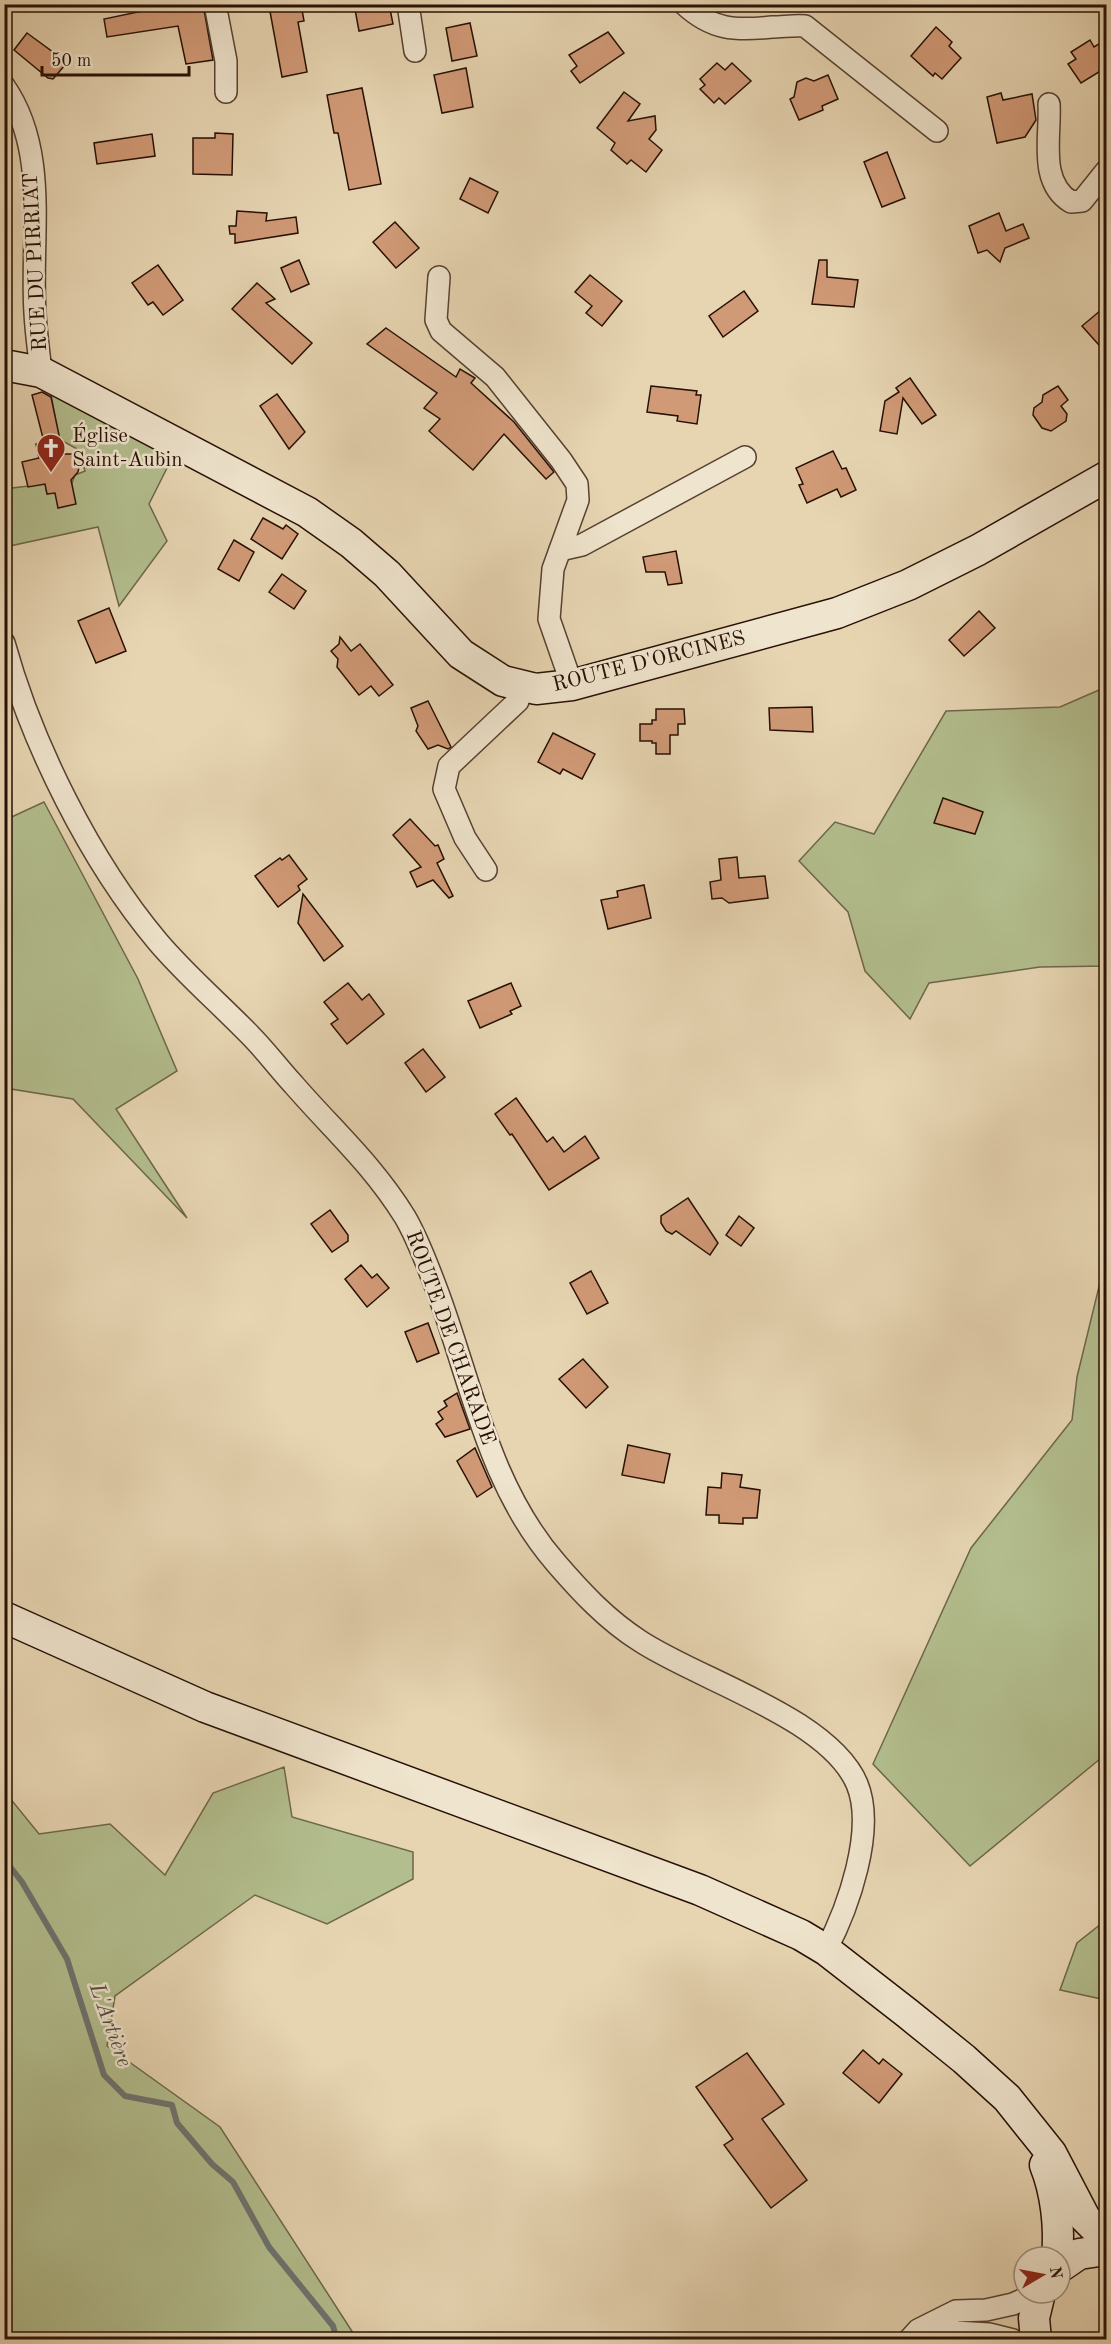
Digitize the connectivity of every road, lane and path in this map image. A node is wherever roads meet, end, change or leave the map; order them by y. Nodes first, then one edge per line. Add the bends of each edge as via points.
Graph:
1 (215, 4) edge
2 (408, 4) edge
3 (684, 4) edge
4 (414, 51) dead end
5 (4, 86) edge
6 (226, 92) dead end
7 (1049, 104) dead end
8 (937, 131) dead end
9 (1107, 171) edge
10 (439, 277) dead end
11 (4, 365) edge
12 (41, 372) junction
13 (745, 457) dead end
14 (1107, 477) edge
15 (560, 550) junction
16 (4, 643) edge
17 (572, 685) junction
18 (523, 687) junction
19 (486, 870) dead end
20 (4, 1617) edge
21 (826, 1950) junction
22 (1027, 2124) junction
23 (1107, 2239) edge
24 (1057, 2245) edge
25 (1107, 2250) edge
26 (1072, 2259) edge
27 (1012, 2304) edge
28 (1036, 2305) edge
29 (913, 2335) edge
30 (1013, 2340) edge
31 (1036, 2340) edge

1 - 6 street via 226,62
2 - 4 street
3 - 8 street via 699,18 718,26 744,29 798,25 814,32
5 - 12 street, RUE DU PIRRIAT via 28,132 33,182 34,313
7 - 9 street via 1048,160 1060,193 1071,202 1082,201
10 - 15 street via 436,320 441,330 495,376 577,484 578,500
11 - 12 street, ROUTE D'ORCINES
12 - 18 street, ROUTE D'ORCINES via 307,512 387,574 461,654 503,681
13 - 15 street via 582,545
14 - 17 street, ROUTE D'ORCINES via 978,550 908,585 837,613
15 - 17 street via 553,569 549,619
16 - 21 street, ROUTE DE CHARADE via 43,752 95,850 137,916 160,945 368,1163 406,1219 420,1244 446,1315 493,1458 516,1508 540,1542 618,1626 697,1674 780,1714 825,1743 848,1767 862,1807 861,1844 851,1885
17 - 18 street, ROUTE D'ORCINES
18 - 19 street via 518,701 449,766 444,789 465,838
20 - 21 street via 205,1707 700,1890
21 - 22 street via 964,2059 1007,2098
22 - 23 street via 1051,2153 1085,2218
22 - 24 street via 1052,2187
25 - 26 street
27 - 29 street via 956,2311
28 - 31 street
29 - 30 street via 977,2333

